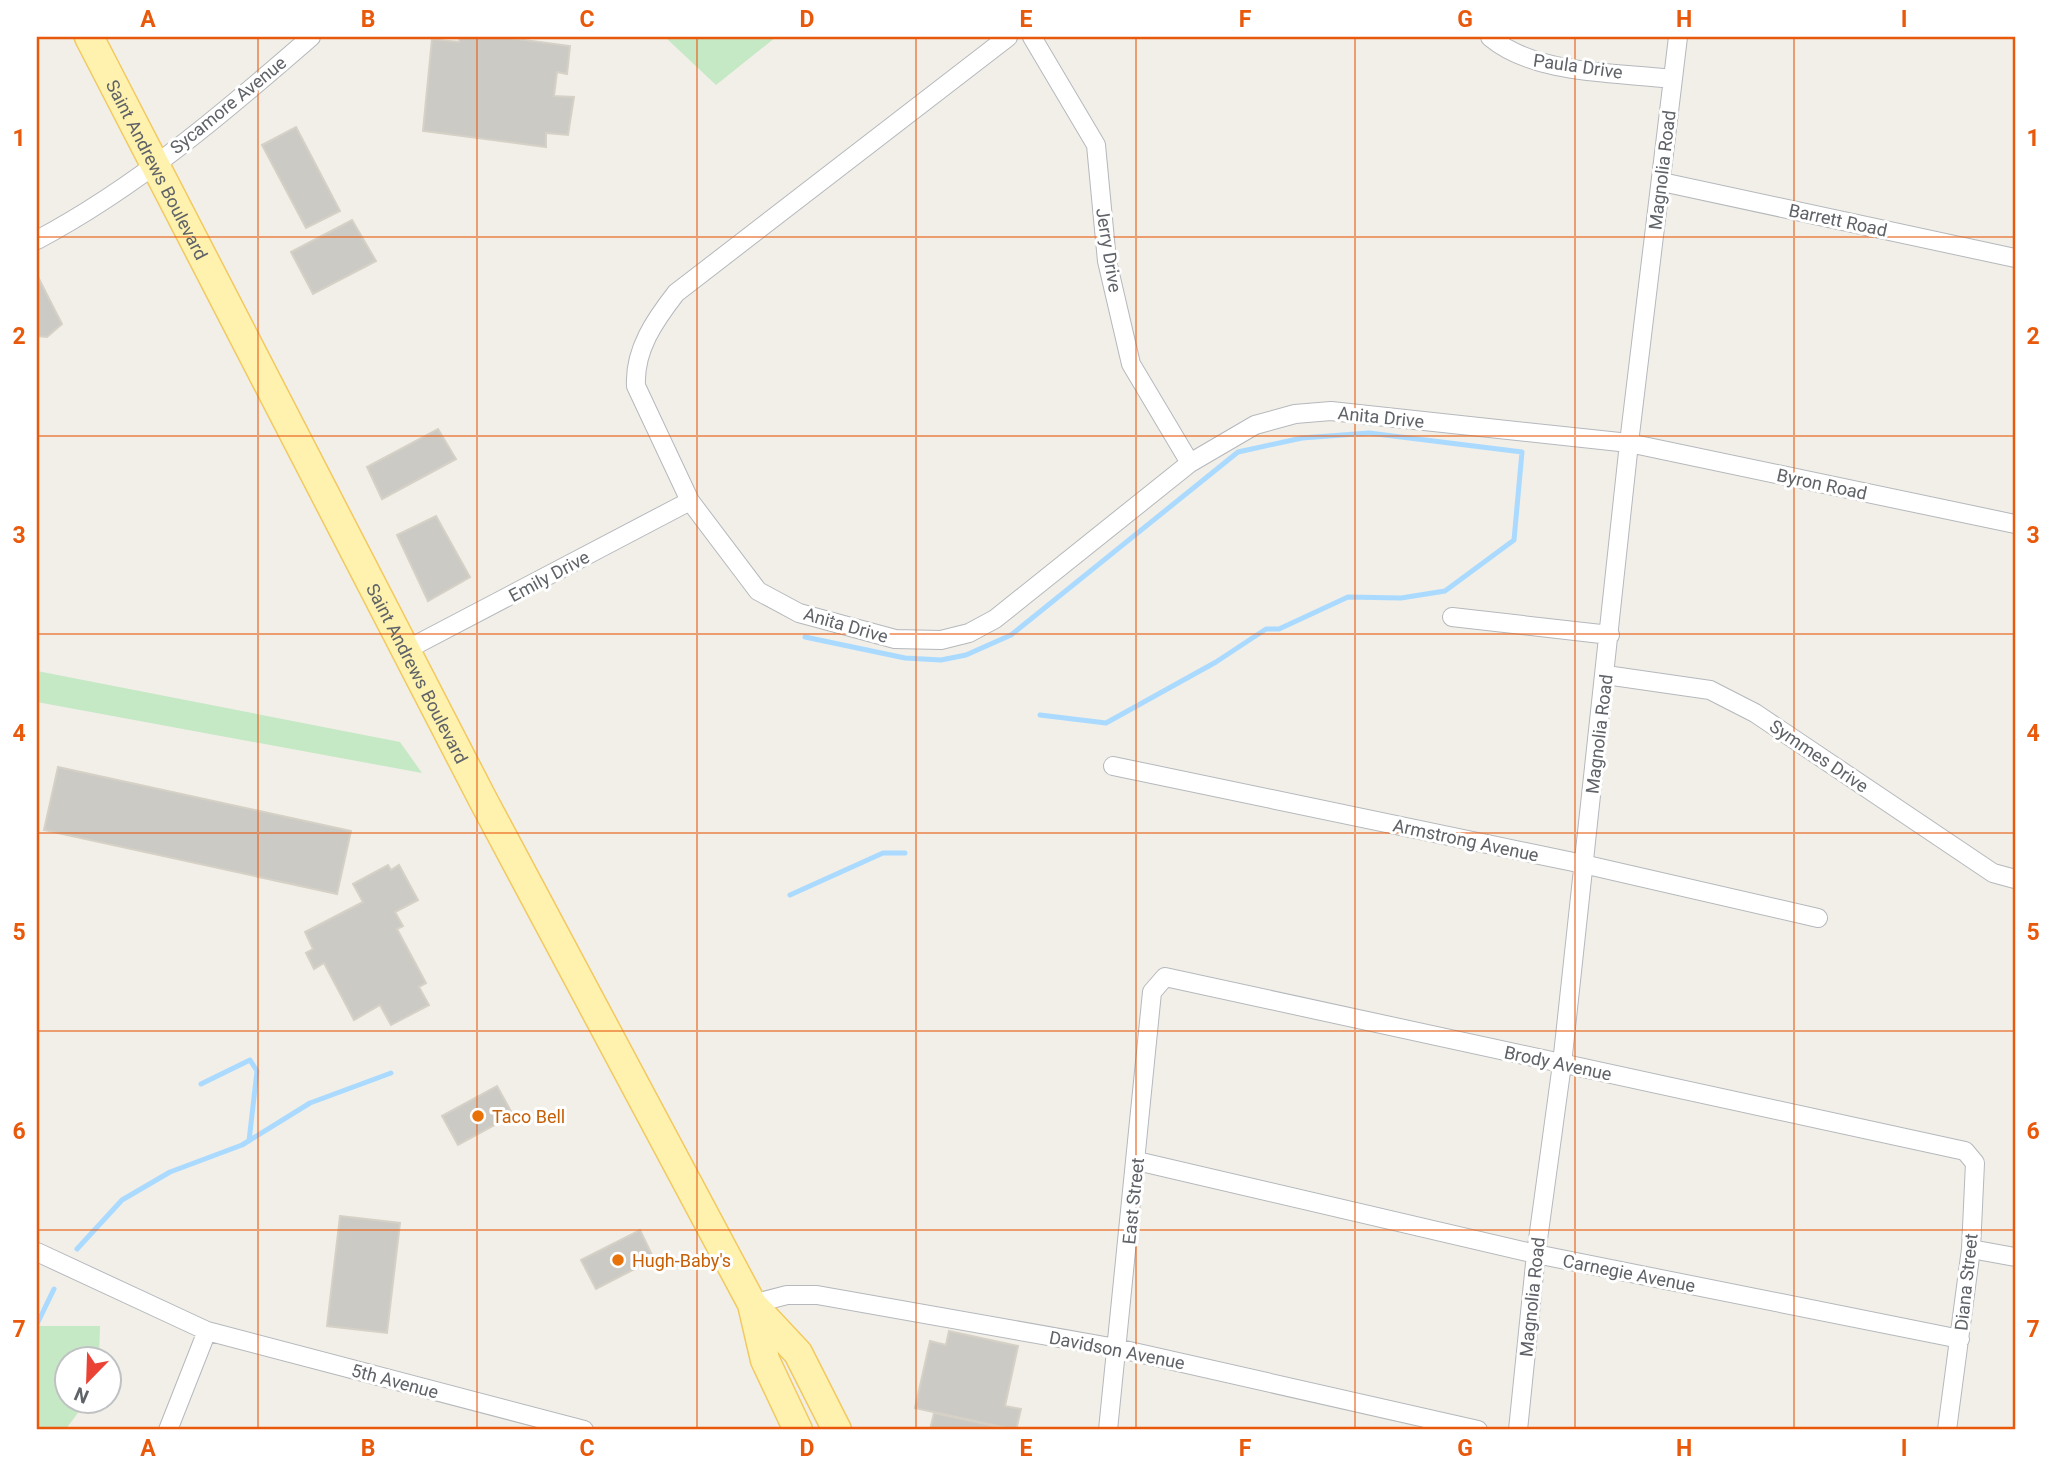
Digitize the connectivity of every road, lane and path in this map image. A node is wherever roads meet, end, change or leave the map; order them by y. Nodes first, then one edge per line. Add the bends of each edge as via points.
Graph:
1 (89, 37) edge
2 (311, 37) edge
3 (1008, 37) edge
4 (1032, 37) edge
5 (1490, 37) edge
6 (1678, 37) edge
7 (1673, 79) junction
8 (153, 164) junction
9 (1662, 182) junction
10 (37, 240) edge
11 (2015, 258) edge
12 (1629, 443) junction
13 (1191, 463) junction
14 (690, 501) junction
15 (2015, 524) edge
16 (1452, 617) dead end
17 (1610, 635) junction
18 (406, 650) junction
19 (1606, 676) junction
20 (1113, 766) dead end
21 (1583, 864) junction
22 (2015, 879) edge
23 (1818, 918) dead end
24 (1165, 976) joint
25 (1562, 1064) junction
26 (1952, 1146) joint
27 (1137, 1161) junction
28 (1971, 1249) junction
29 (37, 1252) edge
30 (1535, 1254) junction
31 (2015, 1257) edge
32 (752, 1304) junction
33 (207, 1331) junction
34 (1960, 1339) junction
35 (1116, 1348) junction
36 (554, 1427) edge
37 (167, 1430) edge
38 (584, 1430) edge
39 (798, 1430) edge
40 (837, 1430) edge
41 (1108, 1430) edge
42 (1478, 1430) edge
43 (1518, 1430) edge
44 (1947, 1430) edge

1 - 8 main road, Saint Andrews Boulevard
2 - 8 street, Sycamore Avenue
3 - 14 street, Anita Drive via 676,293 660,313 635,367 636,386
4 - 13 street, Jerry Drive via 1096,145 1107,261 1132,364
5 - 7 street, Paula Drive via 1507,51 1533,62
6 - 7 street, Magnolia Road
7 - 9 street, Magnolia Road
8 - 10 street, Sycamore Avenue
8 - 18 main road, Saint Andrews Boulevard
9 - 11 street, Barrett Road
9 - 12 street, Magnolia Road
12 - 13 street, Anita Drive via 1331,411 1295,414 1255,425
12 - 15 street, Byron Road
12 - 17 street, Magnolia Road
13 - 14 street, Anita Drive via 995,619 941,640 895,639 799,613 758,592
14 - 18 street, Emily Drive
16 - 17 street
17 - 19 street, Magnolia Road
18 - 32 main road, Saint Andrews Boulevard
19 - 21 street, Magnolia Road
19 - 22 street, Symmes Drive via 1710,690 1767,720 1993,873
20 - 21 street, Armstrong Avenue
21 - 23 street, Armstrong Avenue
21 - 25 street, Magnolia Road
24 - 25 street, Brody Avenue
24 - 27 street, East Street via 1152,992
25 - 26 street, Brody Avenue
25 - 30 street, Magnolia Road
26 - 28 street, Diana Street via 1965,1151 1975,1163
27 - 30 street, Carnegie Avenue
27 - 35 street, East Street
28 - 31 street
28 - 34 street, Diana Street
29 - 33 street, 5th Avenue
30 - 34 street, Carnegie Avenue
30 - 43 street, Magnolia Road
32 - 35 street, Davidson Avenue via 787,1295 817,1295
32 - 39 main road, Saint Andrews Boulevard via 765,1360
32 - 40 main road, Saint Andrews Boulevard via 798,1353
33 - 36 street, 5th Avenue
33 - 37 street
34 - 44 street, Diana Street
35 - 41 street, East Street
35 - 42 street, Davidson Avenue
36 - 38 street, 5th Avenue

